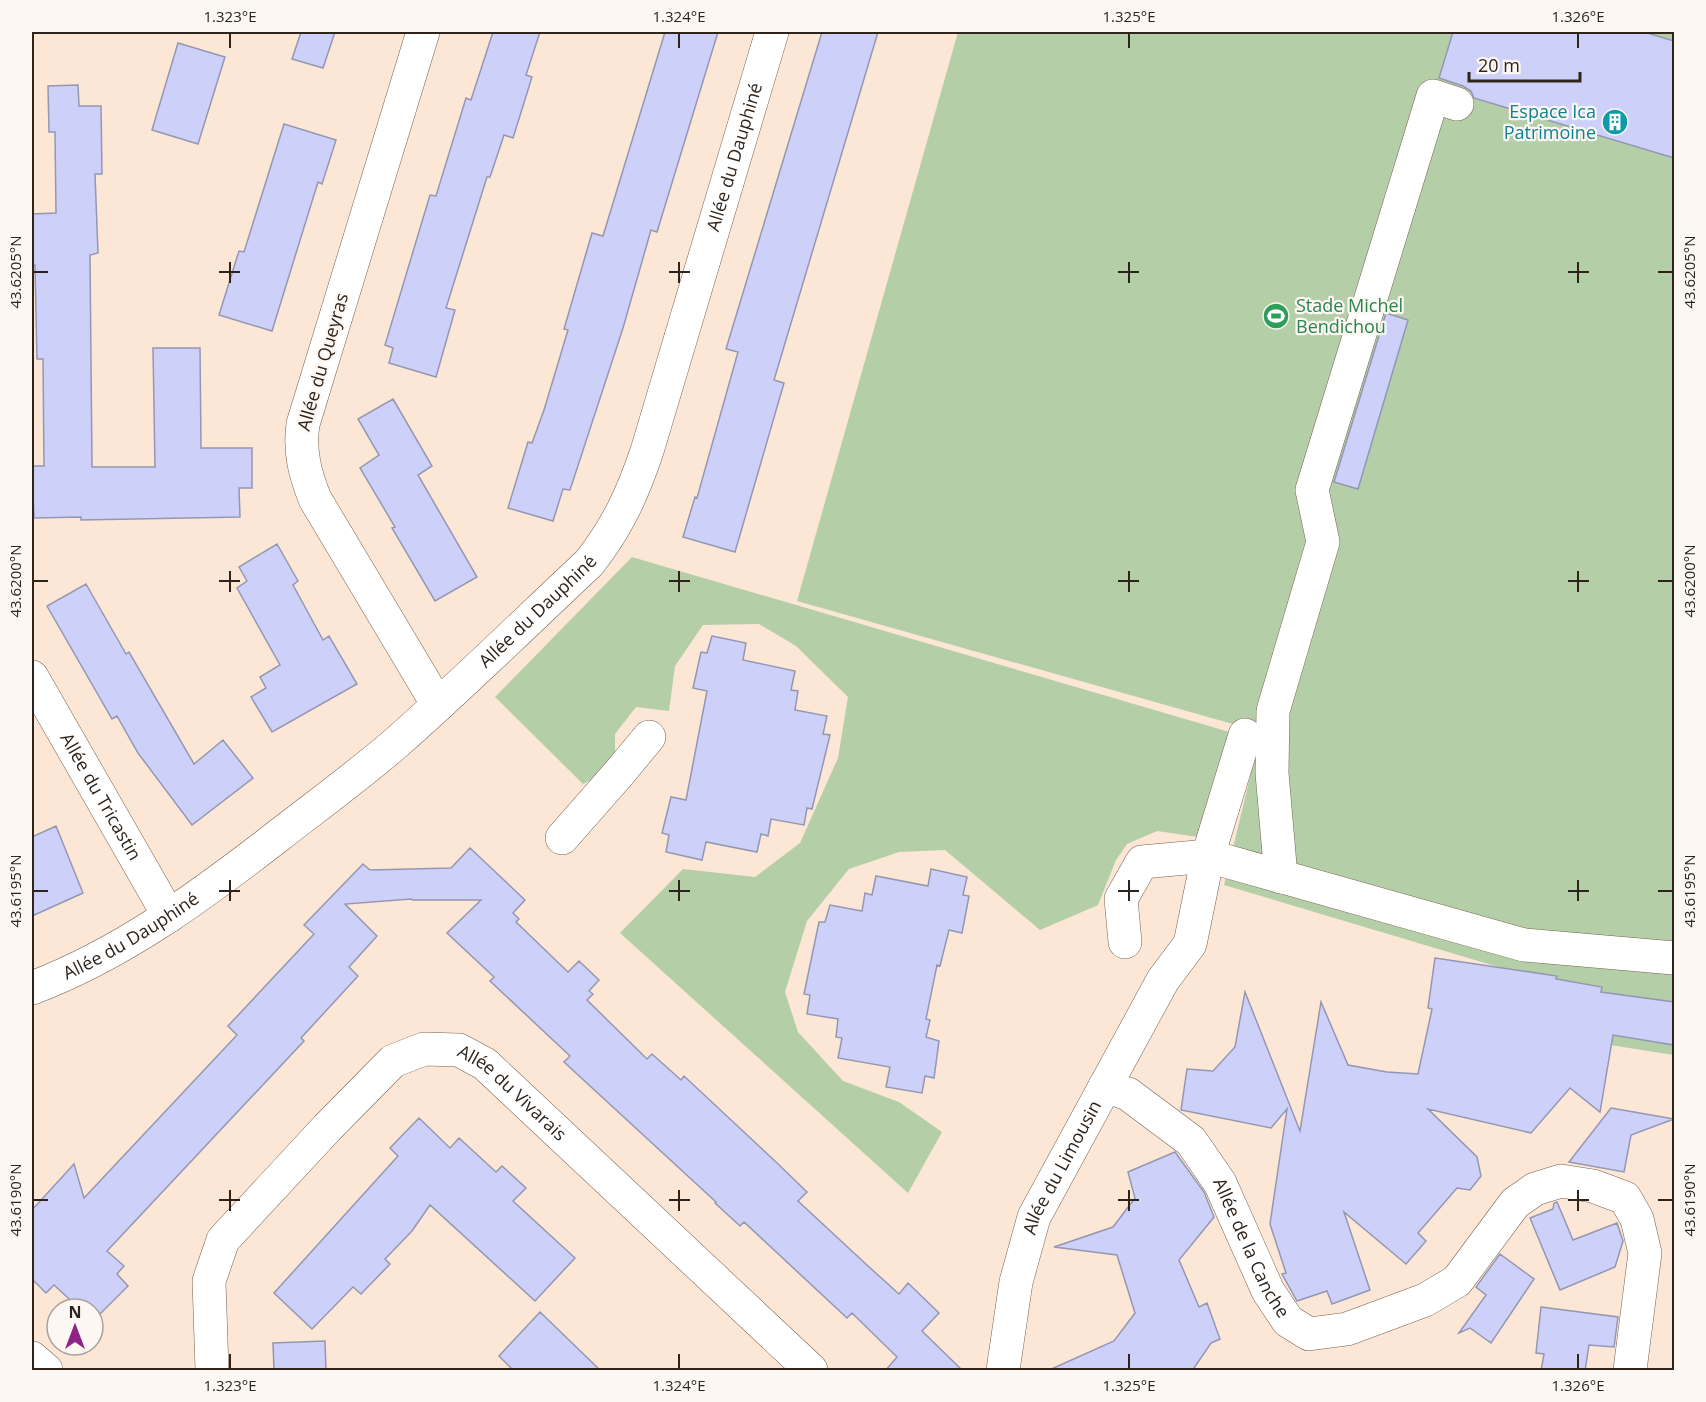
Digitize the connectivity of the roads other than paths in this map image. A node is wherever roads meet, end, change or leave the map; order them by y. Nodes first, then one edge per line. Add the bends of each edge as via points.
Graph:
1 (423, 32) edge
2 (772, 32) edge
3 (1457, 104) dead end
4 (32, 677) edge
5 (438, 705) junction
6 (1245, 735) dead end
7 (649, 737) dead end
8 (561, 838) dead end
9 (1208, 856) junction
10 (1281, 877) junction
11 (169, 916) junction
12 (1125, 942) dead end
13 (1674, 958) edge
14 (32, 988) edge
15 (1106, 1086) junction
16 (32, 1358) edge
17 (46, 1371) edge
18 (212, 1371) edge
19 (811, 1371) edge
20 (1003, 1371) edge
21 (1630, 1371) edge

1 - 5 street, Allée du Queyras via 301,440 304,468 315,499
2 - 5 street, Allée du Dauphiné via 647,452 624,512 589,563
3 - 10 street via 1433,96 1312,490 1323,542 1273,711 1272,773
4 - 11 street, Allée du Tricastin
5 - 11 street, Allée du Dauphiné via 315,807 209,890
6 - 9 street, Allée du Limousin
7 - 8 street
9 - 10 street
9 - 12 street via 1142,862 1121,899
9 - 15 street, Allée du Limousin via 1190,944 1163,980
10 - 13 street via 1524,945
11 - 14 street, Allée du Dauphiné via 95,960
15 - 20 street, Allée du Limousin via 1034,1218 1016,1282
15 - 21 street, Allée de la Canche via 1128,1094 1191,1141 1220,1184 1268,1290 1288,1321 1309,1334 1347,1329 1425,1300 1457,1281 1515,1203 1535,1189 1561,1181 1593,1186 1625,1198 1637,1219 1645,1253
16 - 17 street
18 - 19 street, Allée du Vivarais via 209,1281 223,1240 393,1061 423,1049 459,1050 485,1064

